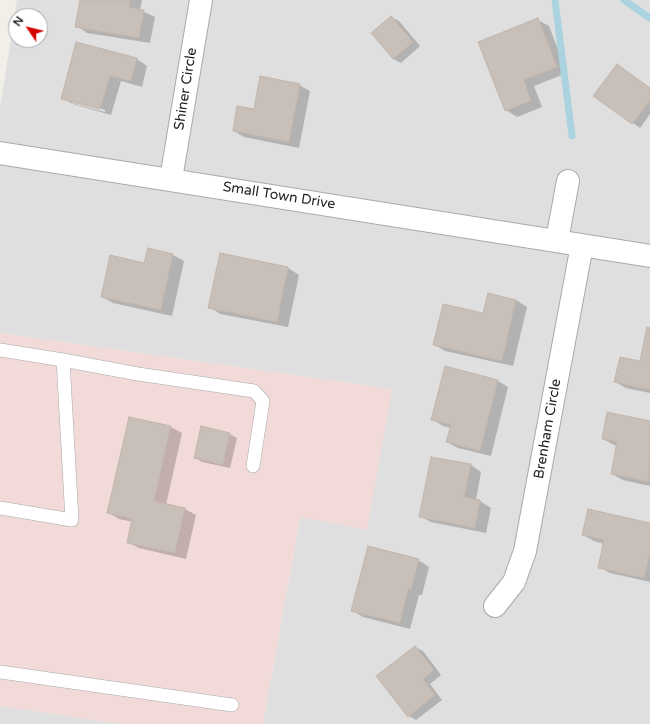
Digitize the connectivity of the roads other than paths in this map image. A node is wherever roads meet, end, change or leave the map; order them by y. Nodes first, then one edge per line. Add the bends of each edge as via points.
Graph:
1 (201, 0) edge
2 (0, 153) edge
3 (171, 179) junction
4 (568, 181) dead end
5 (557, 240) junction
6 (582, 245) junction
7 (650, 256) edge
8 (0, 350) edge
9 (63, 360) junction
10 (253, 466) dead end
11 (0, 508) edge
12 (495, 606) dead end
13 (0, 672) edge
14 (232, 705) dead end

1 - 3 street, Shiner Circle
2 - 3 street, Small Town Drive
3 - 5 street, Small Town Drive
4 - 5 street
5 - 6 street, Small Town Drive
6 - 7 street, Small Town Drive
6 - 12 street, Brenham Circle via 525,550 514,582
8 - 9 lane
9 - 10 lane via 254,391 264,401
9 - 11 lane via 72,520
13 - 14 lane

